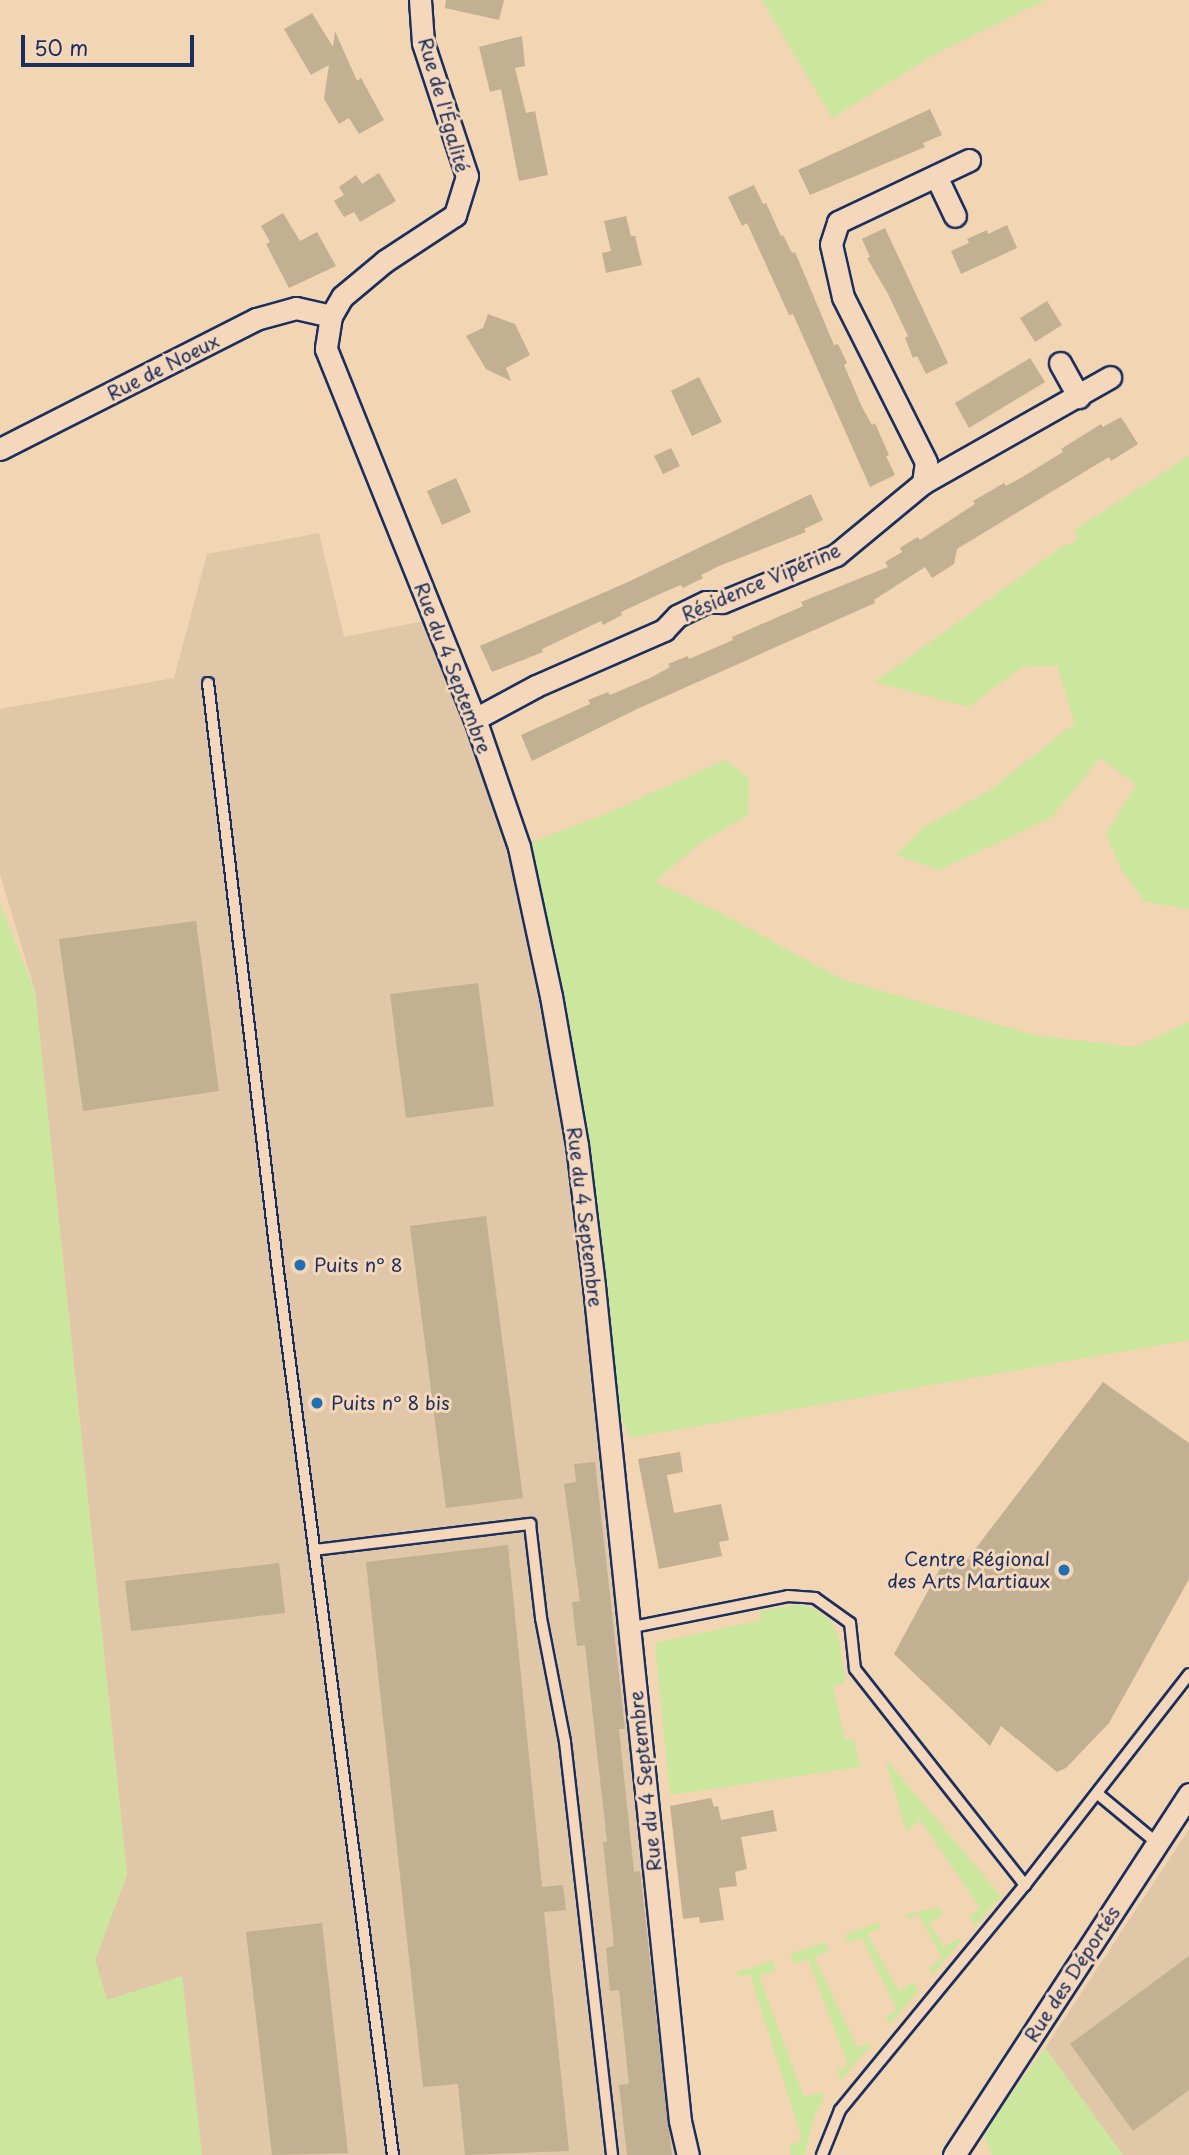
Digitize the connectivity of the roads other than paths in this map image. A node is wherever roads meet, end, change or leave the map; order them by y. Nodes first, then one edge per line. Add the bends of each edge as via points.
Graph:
1 (418, 0) edge
2 (969, 160) dead end
3 (936, 176) junction
4 (956, 216) dead end
5 (331, 316) junction
6 (1060, 363) dead end
7 (1110, 377) dead end
8 (1079, 397) junction
9 (0, 449) edge
10 (923, 483) junction
11 (208, 683) dead end
12 (475, 719) junction
13 (314, 1550) junction
14 (628, 1628) junction
15 (1189, 1674) edge
16 (1098, 1794) junction
17 (1189, 1794) edge
18 (1157, 1843) junction
19 (1025, 1885) junction
20 (393, 2155) edge
21 (612, 2155) edge
22 (688, 2155) edge
23 (822, 2155) edge
24 (954, 2155) edge

1 - 5 street, Rue de l'Égalité via 423,43 467,176 455,215 385,261 342,297
2 - 3 street
3 - 4 street
3 - 10 street via 838,222 831,244 844,297 926,462
5 - 9 street, Rue de Noeux via 296,308 256,319
5 - 12 street, Rue du 4 Septembre via 326,349
6 - 8 street
7 - 8 street, Résidence Vipérine
8 - 10 street, Résidence Vipérine
10 - 12 street, Résidence Vipérine via 836,555 722,601 706,602 677,616 664,630 536,686
11 - 13 lane
12 - 14 street, Rue du 4 Septembre via 519,847 577,1145
13 - 20 lane
13 - 21 lane via 530,1524 541,1618 565,1742
14 - 19 lane via 788,1596 816,1598 850,1623 855,1669
14 - 22 street, Rue du 4 Septembre via 680,2121
15 - 16 lane
16 - 18 lane
16 - 19 lane
17 - 18 street, Rue des Déportés
18 - 24 street, Rue des Déportés
19 - 23 lane via 840,2110

